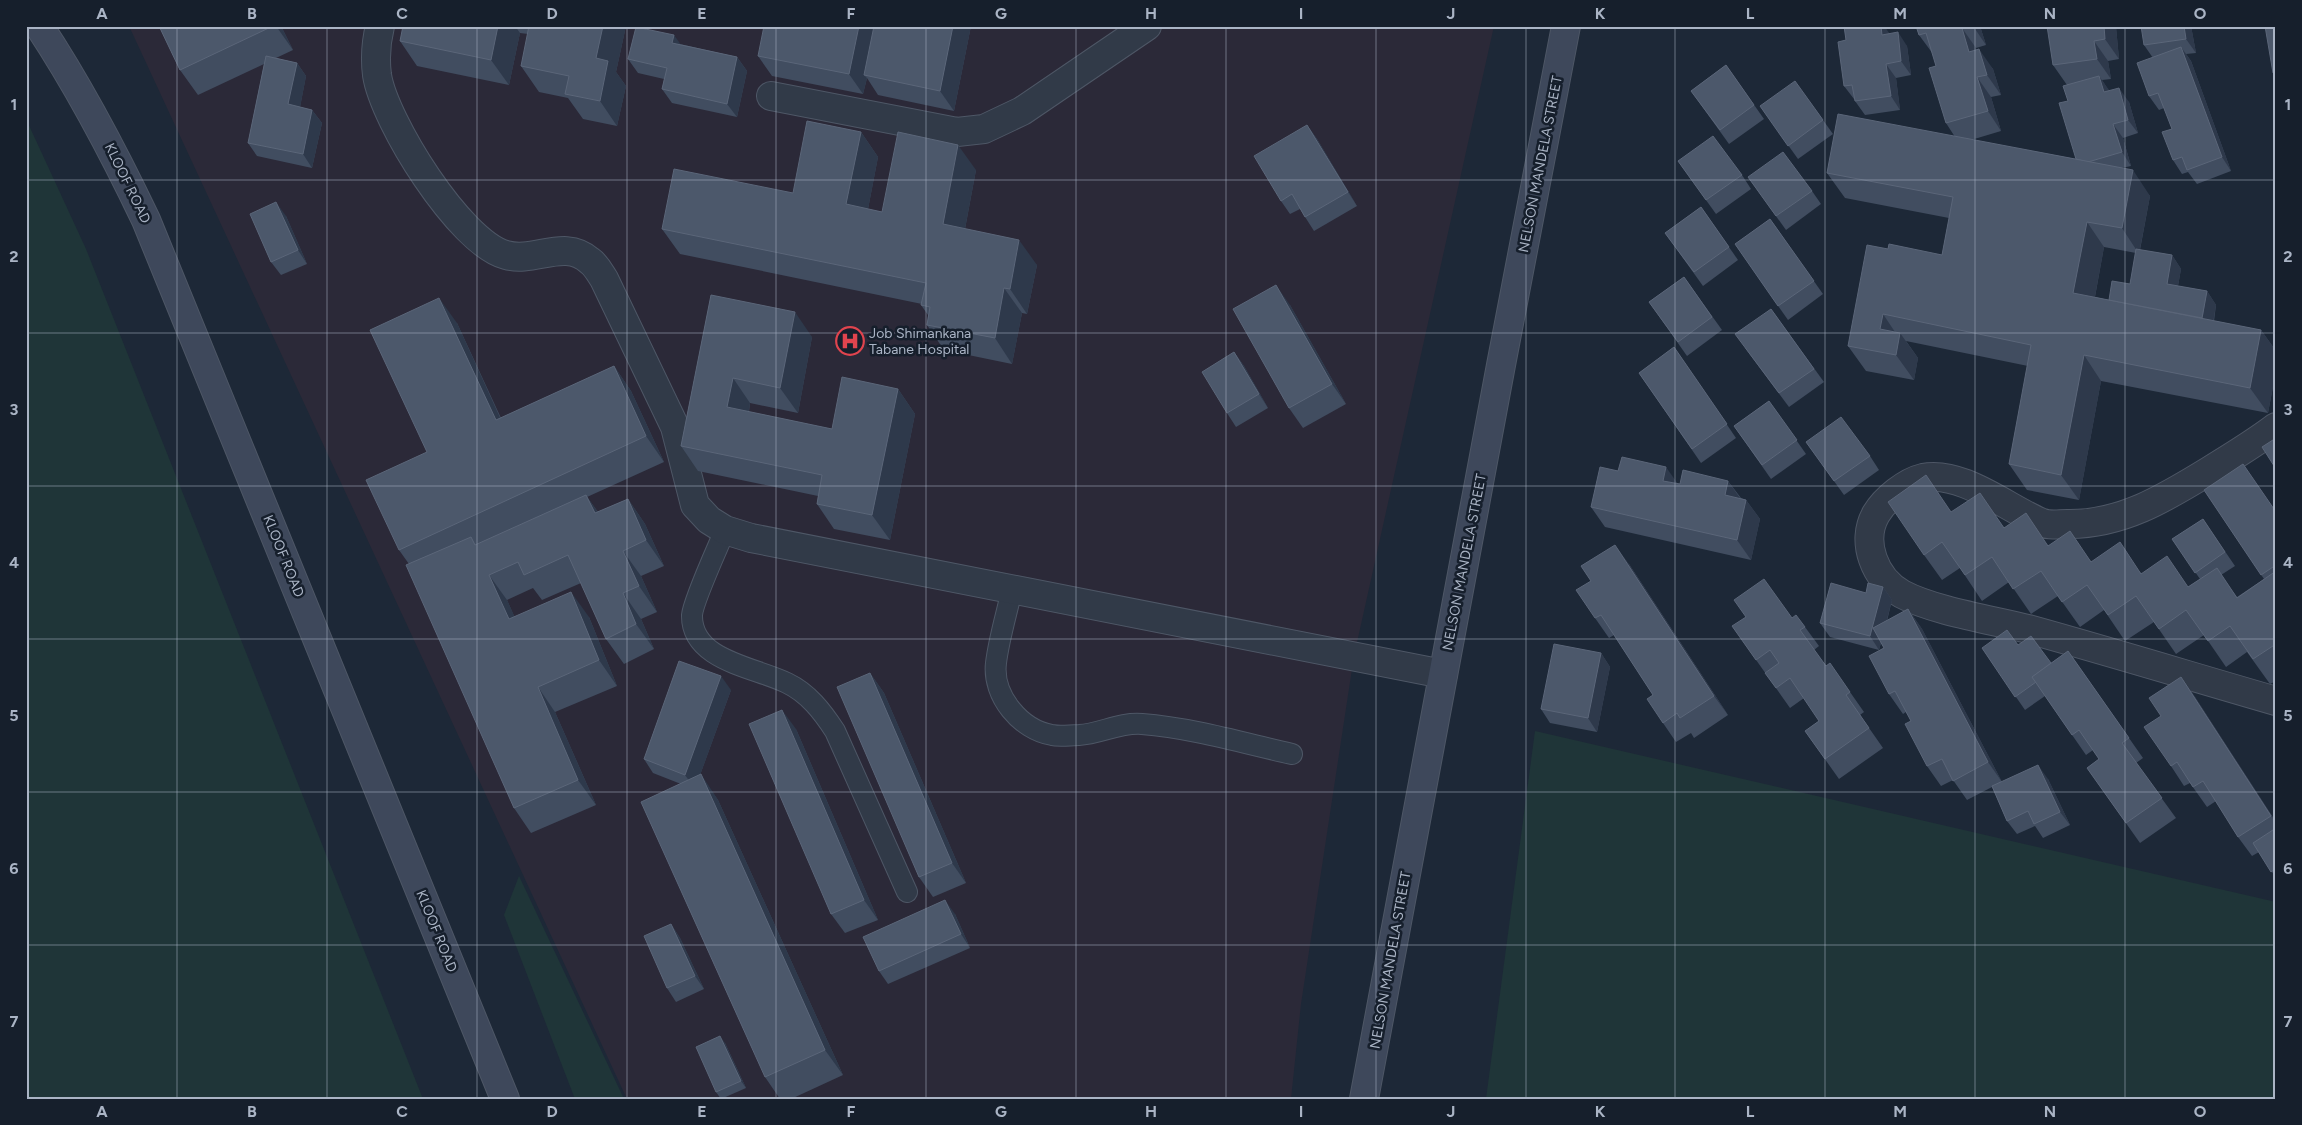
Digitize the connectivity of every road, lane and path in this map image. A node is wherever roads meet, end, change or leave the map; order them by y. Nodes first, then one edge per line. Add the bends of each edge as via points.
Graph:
1 (38, 26) edge
2 (380, 26) edge
3 (1147, 26) edge
4 (1566, 26) edge
5 (772, 96) dead end
6 (2276, 427) edge
7 (725, 530) junction
8 (1012, 588) junction
9 (1443, 674) junction
10 (2276, 701) edge
11 (1292, 754) dead end
12 (908, 892) dead end
13 (505, 1099) edge
14 (1364, 1099) edge

1 - 13 street, KLOOF ROAD via 114,153 146,220
2 - 7 street via 376,42 377,76 390,116 419,168 473,235 492,249 506,255 526,256 558,250 575,252 590,260 604,279 675,427 695,505 709,520
3 - 5 street via 1022,111 984,130 957,132
4 - 9 street, NELSON MANDELA STREET
6 - 10 street via 2161,501 2099,522 2043,524 1982,490 1954,480 1924,478 1882,504 1871,523 1869,542 1877,572 1901,593 1927,604
7 - 8 street
7 - 12 lane via 692,613 694,632 704,647 788,683 821,710 835,731
8 - 9 street
8 - 11 lane via 996,665 1008,708 1026,725 1052,735 1082,735 1140,723 1182,729
9 - 14 street, NELSON MANDELA STREET

